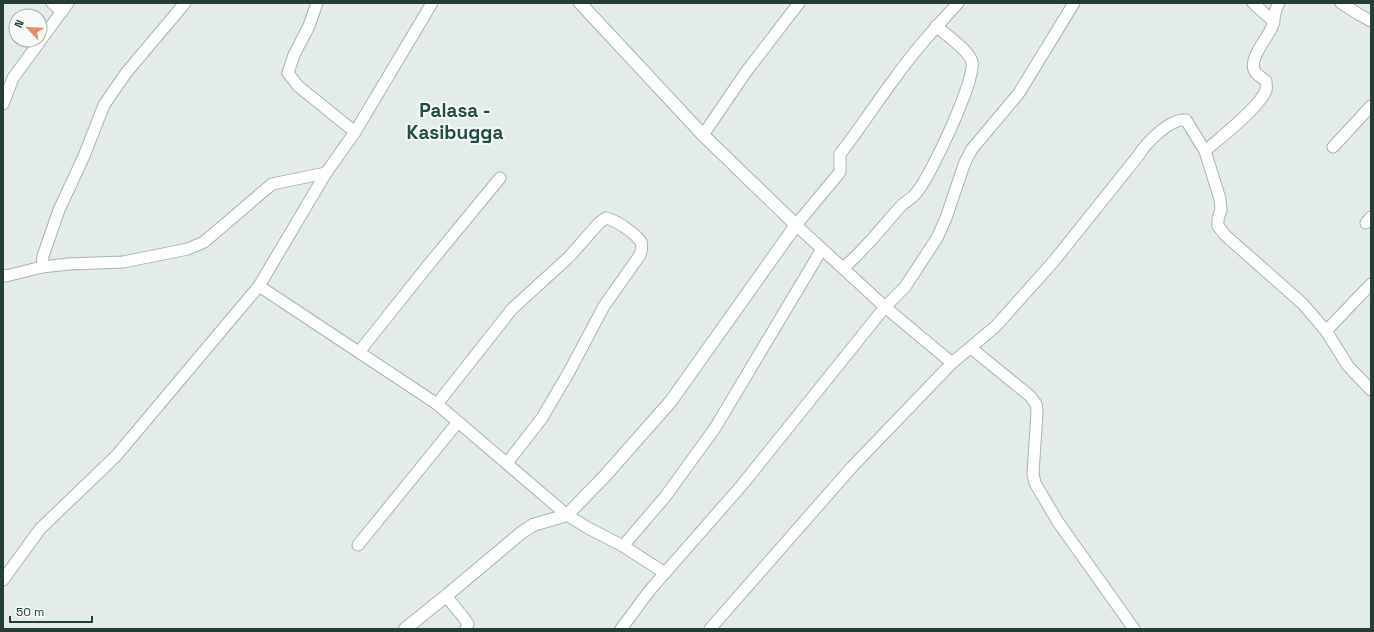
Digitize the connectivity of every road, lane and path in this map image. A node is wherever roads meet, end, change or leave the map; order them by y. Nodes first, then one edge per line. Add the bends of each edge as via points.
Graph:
1 (52, 3) edge
2 (185, 3) edge
3 (317, 3) edge
4 (432, 3) edge
5 (580, 3) edge
6 (799, 3) edge
7 (958, 3) edge
8 (1074, 3) edge
9 (1253, 3) edge
10 (1279, 3) edge
11 (1341, 3) edge
12 (65, 8) edge
13 (1371, 21) edge
14 (1274, 22) junction
15 (936, 26) junction
16 (3, 104) edge
17 (1371, 106) edge
18 (355, 132) junction
19 (703, 135) junction
20 (1333, 147) dead end
21 (1205, 151) junction
22 (326, 173) junction
23 (500, 178) dead end
24 (796, 225) junction
25 (822, 249) junction
26 (42, 267) junction
27 (843, 268) junction
28 (3, 275) edge
29 (1371, 284) edge
30 (259, 286) junction
31 (885, 307) junction
32 (1326, 331) junction
33 (971, 348) junction
34 (359, 352) junction
35 (952, 363) junction
36 (1371, 390) edge
37 (437, 404) junction
38 (458, 422) junction
39 (507, 463) junction
40 (567, 515) junction
41 (358, 545) dead end
42 (623, 546) junction
43 (664, 573) junction
44 (3, 580) edge
45 (446, 596) junction
46 (405, 629) edge
47 (466, 629) edge
48 (621, 629) edge
49 (710, 629) edge
50 (1134, 629) edge

1 - 12 street
2 - 26 street via 126,73 104,105 59,210 43,256
3 - 18 street via 288,73 298,86
4 - 18 street
5 - 19 main road
6 - 19 street via 746,72
7 - 15 street
8 - 31 street via 1019,93 972,149 964,162 937,238 905,287
9 - 14 street
10 - 14 street
11 - 13 street
12 - 16 street via 13,78
14 - 21 street via 1253,63 1255,72 1266,81 1267,89 1262,98
15 - 24 street via 840,154 840,172
15 - 27 street via 972,60 973,68 966,92 924,183
17 - 20 street
18 - 22 street
19 - 24 main road
21 - 32 street via 1220,199 1218,226 1303,304
21 - 33 street via 1186,120 1180,120 1155,136 1144,146 1054,261 996,326
22 - 26 street via 272,184 204,242 188,249 123,262
22 - 30 street
23 - 34 street
24 - 25 street
24 - 40 main road via 671,401
25 - 27 street
25 - 42 street via 715,428 665,497
26 - 28 street
27 - 31 street
29 - 32 street
30 - 34 street
30 - 44 street via 116,456 40,529
31 - 35 street
31 - 43 street via 742,485
32 - 36 street via 1348,366
33 - 35 street
33 - 50 street via 1030,396 1036,404 1038,412 1033,474 1035,483 1058,522
34 - 37 street
35 - 49 street via 852,467
37 - 38 street
37 - 39 street via 512,309 569,256 599,223 606,218 613,219 630,231 641,243 640,255 604,306 542,418
38 - 39 street
38 - 41 street
39 - 40 street
40 - 42 street
40 - 45 main road via 527,529
42 - 43 street
43 - 48 street
45 - 46 main road
45 - 47 street via 468,624

